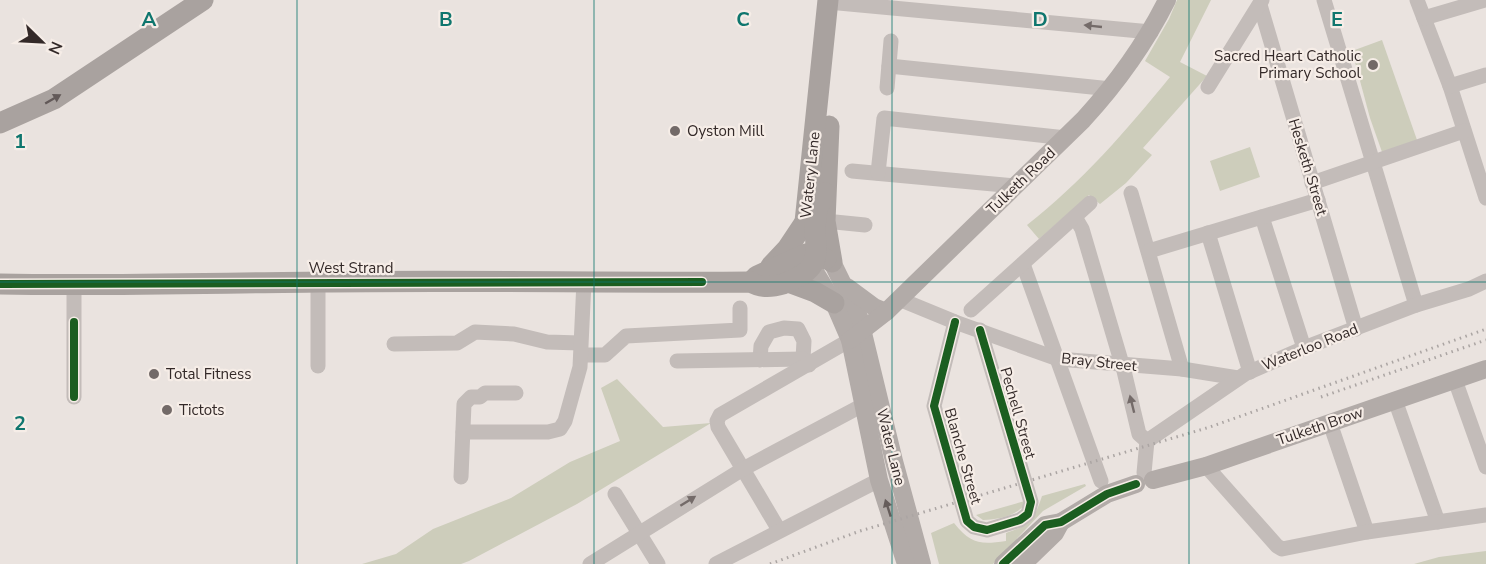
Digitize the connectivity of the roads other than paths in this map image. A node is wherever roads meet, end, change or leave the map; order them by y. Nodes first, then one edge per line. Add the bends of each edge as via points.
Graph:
1 (202, 0) edge
2 (1167, 0) edge
3 (1324, 0) edge
4 (1417, 0) edge
5 (1485, 0) edge
6 (834, 1) edge
7 (1261, 3) edge
8 (1424, 18) junction
9 (1151, 32) junction
10 (891, 41) dead end
11 (889, 66) junction
12 (1486, 75) edge
13 (1450, 86) junction
14 (1208, 87) dead end
15 (886, 88) dead end
16 (1111, 89) junction
17 (0, 123) edge
18 (1464, 131) junction
19 (1066, 138) junction
20 (1372, 162) junction
21 (833, 171) junction
22 (878, 173) junction
23 (1312, 183) junction
24 (1015, 186) junction
25 (1485, 192) edge
26 (1131, 193) dead end
27 (825, 194) junction
28 (1318, 200) junction
29 (1090, 203) dead end
30 (1075, 217) junction
31 (1262, 217) junction
32 (815, 222) junction
33 (865, 225) dead end
34 (1208, 233) junction
35 (1149, 251) junction
36 (817, 259) junction
37 (1023, 264) junction
38 (760, 277) junction
39 (584, 281) junction
40 (1486, 281) edge
41 (318, 282) junction
42 (788, 282) junction
43 (842, 282) junction
44 (0, 284) edge
45 (74, 285) junction
46 (834, 303) junction
47 (892, 305) junction
48 (1416, 305) junction
49 (740, 308) dead end
50 (971, 310) dead end
51 (955, 322) junction
52 (1356, 328) junction
53 (980, 330) junction
54 (856, 335) junction
55 (394, 344) dead end
56 (1304, 348) junction
57 (580, 349) junction
58 (867, 354) junction
59 (1058, 359) junction
60 (760, 360) junction
61 (677, 361) dead end
62 (806, 362) junction
63 (1121, 364) junction
64 (318, 366) dead end
65 (1182, 369) junction
66 (1486, 369) edge
67 (1244, 375) junction
68 (1455, 380) junction
69 (516, 393) dead end
70 (74, 397) dead end
71 (1395, 400) junction
72 (863, 405) junction
73 (1330, 423) junction
74 (463, 432) junction
75 (1147, 441) junction
76 (1206, 466) junction
77 (1486, 467) edge
78 (743, 469) junction
79 (461, 477) dead end
80 (1144, 479) junction
81 (879, 480) junction
82 (1101, 481) dead end
83 (615, 494) dead end
84 (1030, 502) joint
85 (1486, 515) edge
86 (1061, 522) junction
87 (1438, 522) junction
88 (779, 530) junction
89 (1367, 532) junction
90 (639, 533) junction
91 (590, 564) edge
92 (658, 564) edge
93 (716, 564) edge
94 (906, 564) edge
95 (922, 564) edge
96 (1004, 564) edge
97 (1023, 564) edge

17 -> 1 highway via 54,99
2 - 9 main road, Tulketh Road
3 - 20 street
4 - 8 street
5 - 8 street
9 -> 6 street
6 - 21 highway, Watery Lane
7 - 14 street
7 - 23 street, Hesketh Street
8 - 13 street
9 - 16 main road, Tulketh Road
10 - 11 street
11 - 15 street
11 - 16 street
12 - 13 street
13 - 18 street
16 - 19 main road, Tulketh Road
18 - 20 street
18 - 25 street
19 - 22 street via 884,118
19 - 24 main road, Tulketh Road
20 - 23 street
20 - 48 street
21 - 22 street
21 - 27 highway, Watery Lane
21 - 32 highway, Watery Lane
22 - 24 street
23 - 28 street, Hesketh Street
24 - 47 main road, Tulketh Road
26 - 35 street
27 - 32 highway, Watery Lane
27 - 36 highway via 817,209
28 - 31 street
28 - 52 street, Hesketh Street
29 - 30 street
30 - 37 street
30 - 63 street
31 - 34 street
31 - 56 street
32 - 33 street
32 - 36 highway, Watery Lane
32 - 38 highway
34 - 35 street
34 - 67 street
35 - 65 street
36 - 38 highway, West Strand
36 - 42 highway, West Strand
36 - 43 main road, Watery Lane
36 - 46 main road, Watery Lane
37 - 50 street
37 - 59 street
38 - 39 highway, West Strand
38 - 42 highway, West Strand via 758,286
39 - 41 highway, West Strand
39 - 57 street
40 - 48 street, Waterloo Road
41 - 45 highway, West Strand
41 - 64 street
42 - 46 highway
43 - 47 main road via 874,307
43 - 54 main road, Watery Lane via 859,317
44 - 45 highway, West Strand
45 - 70 street
46 - 54 main road, Watery Lane
47 - 51 street, Bray Street
47 - 54 main road, Tulketh Road
47 - 58 main road via 878,324
48 - 52 street, Waterloo Road
49 - 57 street via 740,330 626,336 605,355
51 - 53 street, Bray Street
51 - 84 street, Blanche Street via 934,406 967,521 987,530 1020,520 1028,514
52 - 56 street, Waterloo Road
53 - 59 street, Bray Street
53 - 84 street, Pechell Street
54 - 58 main road, Water Lane
54 - 62 street
54 - 72 main road, Water Lane
55 - 57 street via 457,343 475,332 514,334
56 - 67 street, Waterloo Road
57 - 74 street via 579,369 560,429
58 - 95 main road, Water Lane
59 - 63 street, Bray Street
59 - 82 street
60 - 61 street
60 - 62 street
60 - 62 street via 761,346 770,332 784,328 798,329 804,341
62 - 78 street via 720,415 718,427
63 - 65 street, Bray Street
75 -> 63 street via 1140,434
65 - 67 street, Bray Street
66 - 68 main road, Tulketh Brow
67 - 75 street, Waterloo Road
68 - 71 main road, Tulketh Brow
68 - 77 street
69 - 74 street via 471,397 464,404
71 - 73 main road, Tulketh Brow
71 - 87 street
72 - 78 street
72 - 81 main road, Water Lane
73 - 76 main road, Tulketh Brow
73 - 89 street
74 - 79 street
75 - 80 street
76 - 80 main road, Tulketh Brow
76 - 89 street via 1282,549
78 - 88 street
90 -> 78 street
80 - 86 main road, Tulketh Brow via 1107,494
81 - 88 street
94 -> 81 main road, Water Lane
83 - 90 street
85 - 87 street
86 - 96 main road, Tulketh Brow via 1045,525
86 - 97 main road, Tulketh Brow
87 - 89 street
88 - 93 street
90 - 91 street
90 - 92 street

